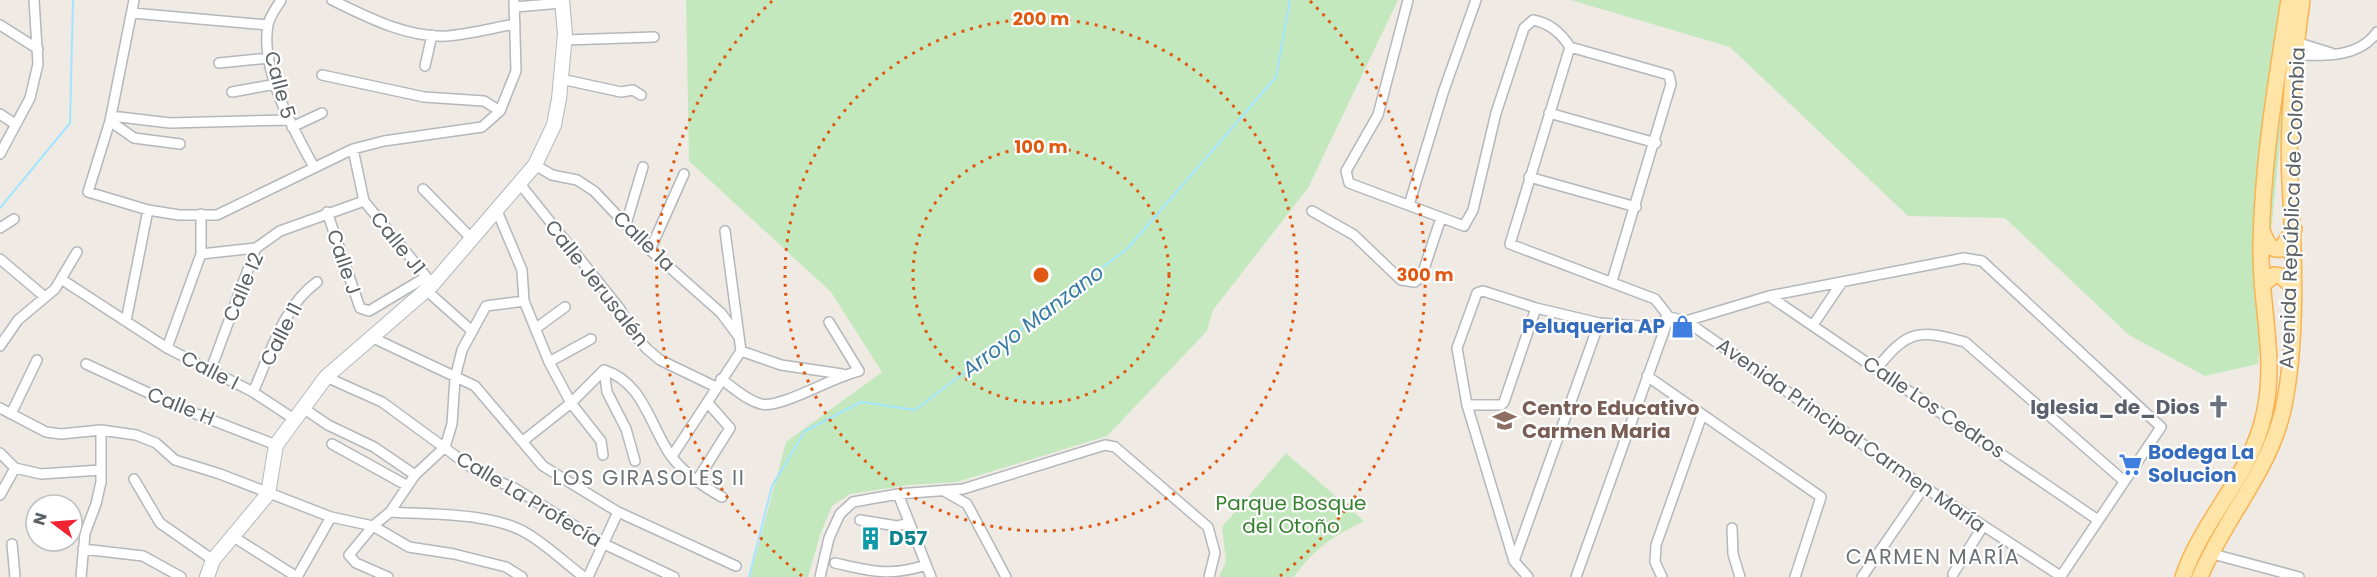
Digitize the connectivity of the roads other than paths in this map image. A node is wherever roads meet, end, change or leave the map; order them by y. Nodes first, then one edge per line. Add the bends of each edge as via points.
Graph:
1 (34, 0) edge
2 (134, 0) edge
3 (281, 0) edge
4 (333, 0) edge
5 (1408, 0) edge
6 (1476, 0) edge
7 (562, 2) edge
8 (2300, 2) edge
9 (515, 3) edge
10 (132, 13) junction
11 (268, 24) junction
12 (515, 24) junction
13 (0, 25) edge
14 (2377, 32) edge
15 (432, 35) junction
16 (654, 37) dead end
17 (565, 40) junction
18 (1570, 47) junction
19 (38, 49) junction
20 (2296, 49) junction
21 (269, 58) junction
22 (219, 63) dead end
23 (425, 66) dead end
24 (322, 75) dead end
25 (561, 79) junction
26 (276, 84) junction
27 (232, 92) dead end
28 (641, 95) dead end
29 (500, 111) junction
30 (322, 113) dead end
31 (1549, 113) junction
32 (0, 114) edge
33 (110, 118) junction
34 (15, 124) junction
35 (290, 124) junction
36 (1656, 143) junction
37 (180, 144) dead end
38 (353, 149) junction
39 (0, 154) edge
40 (536, 165) junction
41 (314, 167) junction
42 (643, 167) dead end
43 (684, 174) dead end
44 (1529, 177) junction
45 (520, 184) junction
46 (423, 189) dead end
47 (364, 201) junction
48 (1408, 205) junction
49 (1636, 207) junction
50 (148, 210) junction
51 (497, 211) junction
52 (1312, 211) dead end
53 (327, 212) junction
54 (201, 214) junction
55 (1441, 218) junction
56 (14, 219) dead end
57 (626, 224) junction
58 (0, 228) edge
59 (2294, 228) junction
60 (725, 231) dead end
61 (2262, 231) junction
62 (472, 239) junction
63 (256, 248) junction
64 (651, 250) junction
65 (77, 252) dead end
66 (201, 254) junction
67 (0, 260) edge
68 (61, 279) junction
69 (1612, 281) junction
70 (317, 282) dead end
71 (1842, 282) junction
72 (428, 284) junction
73 (2262, 285) junction
74 (2292, 286) junction
75 (1769, 296) junction
76 (45, 297) junction
77 (524, 301) junction
78 (565, 307) dead end
79 (1536, 308) junction
80 (1669, 317) junction
81 (126, 321) junction
82 (1686, 321) junction
83 (829, 322) dead end
84 (1599, 323) junction
85 (1814, 325) junction
86 (535, 329) junction
87 (472, 331) junction
88 (371, 337) junction
89 (740, 337) junction
90 (591, 339) dead end
91 (0, 346) edge
92 (168, 348) junction
93 (741, 351) junction
94 (37, 360) dead end
95 (549, 362) junction
96 (86, 364) dead end
97 (1877, 368) junction
98 (211, 369) junction
99 (604, 370) junction
100 (842, 374) junction
101 (1647, 376) junction
102 (326, 377) junction
103 (455, 378) junction
104 (719, 383) junction
105 (253, 392) junction
106 (571, 403) junction
107 (708, 403) junction
108 (1467, 405) junction
109 (0, 408) edge
110 (298, 413) junction
111 (11, 414) junction
112 (1702, 414) junction
113 (101, 430) junction
114 (523, 441) junction
115 (332, 444) dead end
116 (276, 445) junction
117 (445, 447) junction
118 (0, 453) edge
119 (603, 455) dead end
120 (672, 456) junction
121 (634, 461) dead end
122 (15, 468) junction
123 (101, 470) junction
124 (415, 475) junction
125 (134, 479) dead end
126 (2124, 481) junction
127 (696, 482) junction
128 (406, 485) junction
129 (971, 486) junction
130 (1924, 487) junction
131 (943, 490) junction
132 (268, 494) junction
133 (898, 494) junction
134 (0, 495) edge
135 (722, 497) dead end
136 (967, 504) junction
137 (390, 512) junction
138 (618, 512) junction
139 (331, 517) junction
140 (860, 520) dead end
141 (2098, 520) junction
142 (909, 523) junction
143 (373, 526) junction
144 (1983, 526) junction
145 (1732, 528) dead end
146 (232, 536) junction
147 (84, 543) edge
148 (602, 543) junction
149 (12, 544) dead end
150 (84, 549) edge
151 (2195, 549) junction
152 (83, 553) edge
153 (2212, 554) junction
154 (213, 560) junction
155 (1514, 561) junction
156 (834, 562) dead end
157 (926, 565) junction
158 (736, 566) dead end
159 (1006, 574) edge
160 (1953, 574) dead end
161 (2062, 576) edge
162 (15, 577) edge
163 (81, 577) edge
164 (181, 577) edge
165 (207, 577) edge
166 (297, 577) edge
167 (388, 577) edge
168 (522, 577) edge
169 (586, 577) edge
170 (674, 577) edge
171 (820, 577) edge
172 (923, 577) edge
173 (931, 577) edge
174 (1209, 577) edge
175 (1528, 577) edge
176 (1576, 577) edge
177 (1662, 577) edge
178 (1740, 577) edge
179 (1795, 577) edge
180 (1862, 577) edge
181 (2183, 577) edge
182 (2200, 577) edge
183 (2299, 577) edge

1 - 19 street
2 - 10 street
3 - 11 street, Calle 5
4 - 15 street via 378,22
5 - 48 street via 1378,115 1346,171 1349,183
6 - 48 street
7 - 9 street
7 - 17 street
8 - 20 main road, Avenida República de Colombia
8 - 61 main road, Avenida República de Colombia via 2268,152
9 - 12 street
10 - 11 street
10 - 33 street
11 - 21 street, Calle 5
12 - 15 street
12 - 29 street via 516,71
13 - 19 street
14 - 20 street via 2361,49 2334,54
15 - 23 street
16 - 17 street
17 - 25 street
18 - 31 street
18 - 36 street via 1669,75 1671,84
18 - 55 street via 1545,22 1533,20 1524,28 1496,113 1470,220 1464,226
19 - 34 street via 30,98
20 - 59 main road, Avenida República de Colombia via 2290,180
21 - 22 street
21 - 26 street, Calle 5
24 - 29 street via 424,97 484,101
25 - 28 street via 621,92 633,90
25 - 40 street via 554,124
26 - 27 street
26 - 35 street, Calle 5
29 - 38 street via 482,127
30 - 35 street
31 - 36 street
31 - 44 street
32 - 34 street
33 - 35 street
33 - 37 street via 134,138
33 - 50 street via 88,192
34 - 39 street
35 - 41 street, Calle 5
36 - 49 street
38 - 41 street
38 - 47 street
40 - 45 street
40 - 57 street, Calle 1a via 552,175 577,180 594,191
41 - 54 street via 230,211
42 - 57 street
43 - 64 street
44 - 49 street
44 - 69 street via 1510,244
45 - 51 street
45 - 104 street, Calle Jerusalén via 620,309 647,349 660,360
46 - 62 street
47 - 53 street, Calle I2
47 - 72 street, Calle J1
48 - 55 street
49 - 69 street
50 - 54 street
50 - 81 street
51 - 62 street
51 - 77 street via 522,270
52 - 55 street via 1354,235 1401,280 1415,282 1422,275
53 - 63 street, Calle I2 via 280,231
53 - 72 street, Calle J via 360,308 369,311
54 - 66 street
56 - 58 street
57 - 64 street, Calle 1a
59 - 61 main road via 2284,245 2275,250
59 - 74 main road, Avenida República de Colombia
60 - 89 street
61 - 73 main road, Avenida República de Colombia
62 - 72 street
63 - 66 street
63 - 98 street, Calle I2
64 - 89 street, Calle 1a via 721,313
65 - 68 street
66 - 92 street
67 - 76 street
68 - 76 street
68 - 81 street, Calle I
69 - 80 street via 1655,299
70 - 105 street, Calle I1 via 302,293 290,312
71 - 75 street
71 - 85 street
71 - 126 street via 1964,258 1982,261 2161,427
72 - 87 street, Calle J1
72 - 88 street
73 - 74 main road via 2280,276
73 - 151 main road, Avenida República de Colombia via 2269,342 2264,417 2251,451
74 - 153 main road, Avenida República de Colombia via 2289,364 2278,429 2260,470
75 - 82 street
75 - 85 street, Calle Los Cedros
76 - 91 street via 18,320
77 - 86 street
77 - 87 street via 486,306
78 - 86 street
79 - 84 street
79 - 108 street via 1504,402
79 - 108 street via 1483,291 1477,293 1457,348
80 - 82 street, Avenida Principal Carmen María
80 - 84 street via 1654,327
80 - 101 street
81 - 92 street, Calle I
82 - 130 street, Avenida Principal Carmen María
83 - 100 street via 859,371
84 - 155 street
85 - 97 street, Calle Los Cedros
86 - 95 street
87 - 103 street
88 - 102 street
88 - 103 street
89 - 93 street
90 - 95 street
92 - 98 street, Calle I
93 - 100 street via 781,365
93 - 104 street
94 - 111 street
95 - 106 street
96 - 116 street, Calle H via 181,408
97 - 126 street via 1895,345 1912,335 1939,335 1965,342
97 - 141 street, Calle Los Cedros
98 - 105 street, Calle I
99 - 106 street
99 - 120 street via 619,375 641,399
99 - 121 street via 607,392 626,429
100 - 104 street, Calle Jerusalén via 775,405 762,405
101 - 112 street
101 - 176 street
102 - 110 street
102 - 117 street, Calle La Profecía via 382,402
103 - 114 street via 475,386
103 - 117 street via 452,424
104 - 107 street
105 - 110 street, Calle I
106 - 114 street
106 - 119 street via 601,441
107 - 120 street
107 - 127 street via 730,428
108 - 155 street
109 - 111 street
110 - 116 street
110 - 124 street, Calle I via 374,447
111 - 113 street via 45,432
112 - 177 street via 1656,545 1655,561
112 - 179 street via 1821,497
113 - 123 street
113 - 132 street via 149,439 175,460
114 - 138 street via 543,466
115 - 128 street
116 - 132 street
117 - 124 street
117 - 148 street, Calle La Profecía via 479,474 516,489
118 - 122 street
120 - 127 street
122 - 123 street via 41,474
122 - 134 street
123 - 147 street
124 - 128 street
125 - 154 street via 160,524
126 - 141 street
127 - 135 street
128 - 137 street
129 - 131 street
129 - 136 street
129 - 174 street via 1105,444 1115,447 1208,527 1215,553
130 - 144 street, Avenida Principal Carmen María
130 - 180 street
131 - 133 street
131 - 136 street
132 - 139 street
132 - 146 street
133 - 142 street
133 - 171 street via 853,502 840,514 829,538
136 - 159 street
137 - 143 street
137 - 169 street via 503,523 527,533
138 - 148 street
138 - 158 street
139 - 143 street
139 - 166 street
140 - 142 street via 897,526
141 - 161 street
142 - 157 street
143 - 167 street via 349,555 356,563
143 - 168 street via 409,547 506,567
144 - 160 street
144 - 161 street, Avenida Principal Carmen María
145 - 178 street via 1733,554
146 - 154 street
146 - 166 street
148 - 169 street
148 - 170 street, Calle La Profecía
149 - 162 street
150 - 164 street via 143,556
151 - 153 street
151 - 181 main road, Avenida República de Colombia
152 - 163 street
153 - 182 main road, Avenida República de Colombia
153 - 183 street
154 - 165 street
155 - 175 street
156 - 157 street via 891,576
157 - 172 street
157 - 173 street

